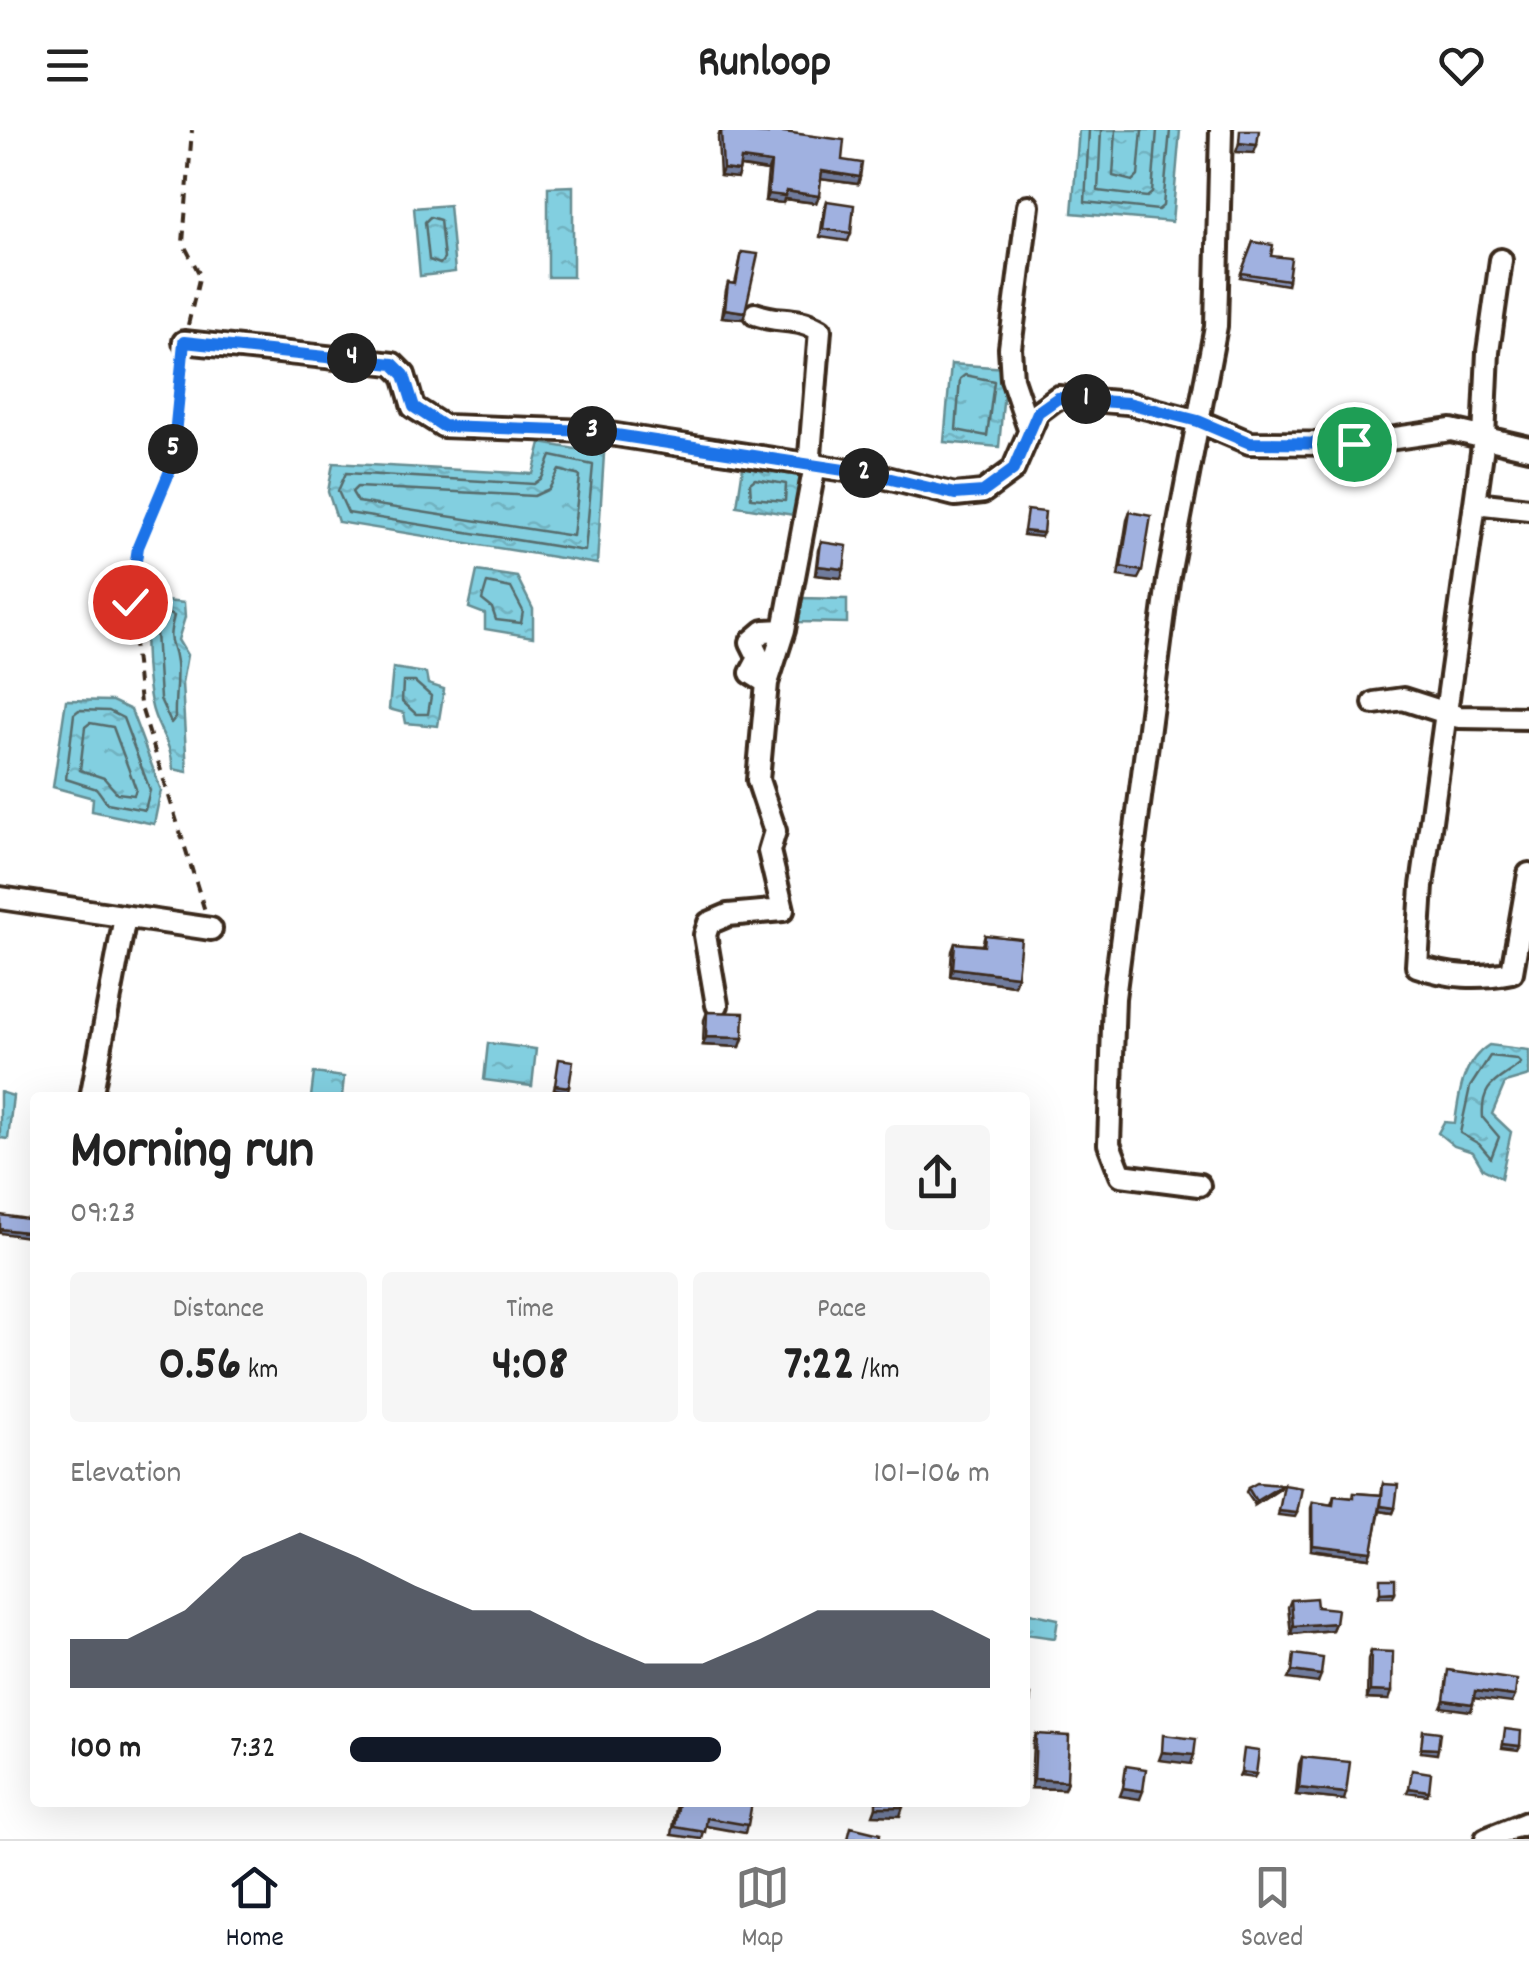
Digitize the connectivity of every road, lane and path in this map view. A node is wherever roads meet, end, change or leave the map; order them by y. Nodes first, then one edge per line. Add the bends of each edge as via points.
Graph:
1 (192, 130) edge
2 (1220, 130) edge
3 (1028, 206) dead end
4 (1501, 260) dead end
5 (756, 314) dead end
6 (184, 342) junction
7 (1198, 421) junction
8 (1029, 430) junction
9 (1484, 438) junction
10 (1529, 448) edge
11 (815, 465) junction
12 (1475, 503) junction
13 (1529, 509) edge
14 (1374, 703) dead end
15 (1448, 713) junction
16 (1529, 718) edge
17 (1529, 874) edge
18 (0, 898) edge
19 (125, 917) junction
20 (212, 930) joint
21 (717, 1005) dead end
22 (92, 1092) edge
23 (1199, 1186) dead end
24 (1518, 1829) edge
25 (1486, 1839) edge

1 - 6 path via 183,243 200,274
2 - 7 street via 1220,283
3 - 8 street via 1010,348 1012,379
4 - 9 street
5 - 11 street via 800,318 820,330 810,455
6 - 11 street via 393,364 404,375 414,407 443,426 590,431
6 - 20 path via 172,466 138,547 130,602 140,704
7 - 8 street via 1128,403 1058,398 1038,412
7 - 9 street via 1250,443 1354,444 1450,430
7 - 23 street via 1168,580 1127,884 1114,998 1109,1144 1121,1176
8 - 11 street via 1013,470 983,492 924,490
9 - 10 street
9 - 12 street
11 - 21 street via 784,630 767,683 758,780 775,831 768,851 782,910 709,923
12 - 13 street
12 - 15 street
14 - 15 street via 1403,699
15 - 16 street
15 - 17 street via 1417,966 1486,978 1512,972
18 - 19 street
19 - 20 street
19 - 22 street
24 - 25 street

